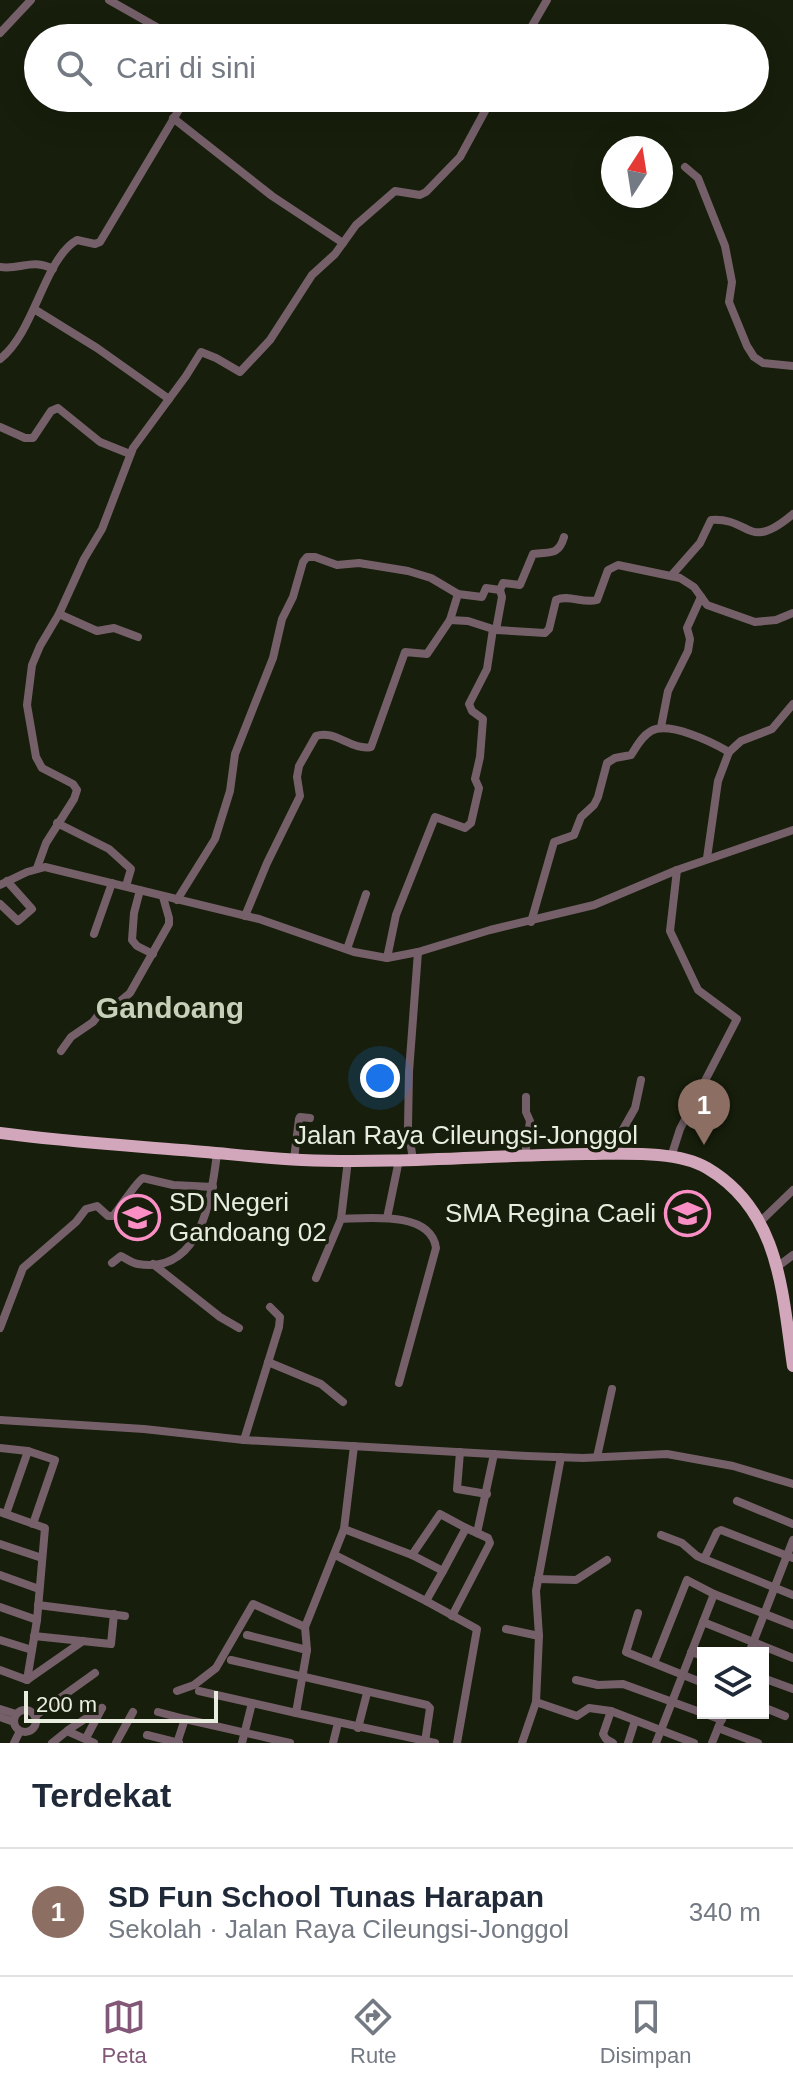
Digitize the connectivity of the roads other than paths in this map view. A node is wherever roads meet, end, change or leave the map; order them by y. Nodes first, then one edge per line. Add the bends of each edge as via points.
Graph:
1 (31, 0) edge
2 (109, 0) edge
3 (547, 0) edge
4 (151, 24) edge
5 (533, 24) edge
6 (0, 33) edge
7 (177, 112) edge
8 (484, 112) edge
9 (173, 118) junction
10 (685, 167) dead end
11 (343, 243) junction
12 (0, 267) edge
13 (53, 269) junction
14 (34, 309) junction
15 (0, 359) edge
16 (793, 366) edge
17 (169, 399) junction
18 (0, 427) edge
19 (130, 454) junction
20 (793, 514) edge
21 (564, 537) dead end
22 (671, 576) junction
23 (500, 590) junction
24 (458, 594) junction
25 (701, 597) junction
26 (793, 613) edge
27 (59, 614) junction
28 (450, 620) junction
29 (494, 630) junction
30 (138, 637) dead end
31 (793, 704) edge
32 (661, 727) junction
33 (729, 752) junction
34 (57, 823) junction
35 (793, 830) edge
36 (707, 858) junction
37 (37, 868) junction
38 (677, 870) junction
39 (3, 883) edge
40 (112, 883) junction
41 (126, 886) junction
42 (140, 890) junction
43 (366, 894) dead end
44 (163, 897) junction
45 (177, 900) junction
46 (0, 904) edge
47 (245, 916) junction
48 (531, 922) junction
49 (94, 934) dead end
50 (347, 949) junction
51 (418, 952) junction
52 (153, 954) junction
53 (387, 958) junction
54 (61, 1051) dead end
55 (641, 1080) dead end
56 (526, 1097) dead end
57 (310, 1118) dead end
58 (0, 1133) edge
59 (217, 1153) junction
60 (609, 1154) junction
61 (525, 1155) junction
62 (671, 1157) junction
63 (294, 1159) junction
64 (348, 1160) junction
65 (406, 1160) junction
66 (213, 1187) junction
67 (793, 1190) edge
68 (387, 1218) junction
69 (341, 1219) junction
70 (760, 1222) junction
71 (793, 1255) edge
72 (112, 1263) dead end
73 (153, 1264) junction
74 (777, 1267) junction
75 (316, 1278) dead end
76 (270, 1307) dead end
77 (0, 1328) edge
78 (239, 1328) dead end
79 (268, 1362) junction
80 (793, 1364) edge
81 (399, 1383) dead end
82 (612, 1389) dead end
83 (343, 1402) dead end
84 (0, 1420) edge
85 (244, 1440) junction
86 (354, 1446) junction
87 (0, 1448) edge
88 (28, 1451) junction
89 (460, 1452) junction
90 (494, 1454) junction
91 (561, 1457) junction
92 (597, 1457) junction
93 (793, 1484) edge
94 (487, 1494) junction
95 (737, 1501) dead end
96 (3, 1513) edge
97 (33, 1524) junction
98 (793, 1524) edge
99 (466, 1528) junction
100 (344, 1529) junction
101 (477, 1533) junction
102 (661, 1535) dead end
103 (793, 1540) edge
104 (0, 1544) edge
105 (335, 1555) junction
106 (412, 1555) junction
107 (789, 1557) edge
108 (42, 1558) junction
109 (704, 1559) junction
110 (607, 1560) dead end
111 (443, 1571) junction
112 (0, 1575) edge
113 (538, 1579) junction
114 (772, 1587) junction
115 (39, 1589) junction
116 (714, 1594) junction
117 (793, 1595) edge
118 (426, 1601) junction
119 (38, 1605) junction
120 (0, 1607) edge
121 (638, 1613) dead end
122 (114, 1614) junction
123 (762, 1615) junction
124 (125, 1616) dead end
125 (452, 1616) junction
126 (37, 1620) junction
127 (703, 1622) junction
128 (793, 1625) edge
129 (305, 1627) junction
130 (506, 1629) dead end
131 (247, 1635) dead end
132 (34, 1636) junction
133 (539, 1636) junction
134 (0, 1640) edge
135 (83, 1641) junction
136 (753, 1642) junction
137 (751, 1647) edge
138 (32, 1650) junction
139 (307, 1650) junction
140 (691, 1652) junction
141 (697, 1654) edge
142 (793, 1658) edge
143 (231, 1660) dead end
144 (654, 1663) junction
145 (0, 1670) edge
146 (95, 1673) dead end
147 (682, 1675) junction
148 (303, 1678) junction
149 (27, 1680) junction
150 (576, 1680) dead end
151 (769, 1680) edge
152 (697, 1681) edge
153 (793, 1689) edge
154 (177, 1691) dead end
155 (199, 1691) dead end
156 (367, 1693) junction
157 (536, 1702) junction
158 (671, 1702) junction
159 (252, 1703) junction
160 (0, 1709) edge
161 (769, 1709) edge
162 (611, 1711) junction
163 (133, 1712) dead end
164 (158, 1712) dead end
165 (296, 1713) junction
166 (35, 1716) junction
167 (785, 1716) dead end
168 (0, 1717) edge
169 (15, 1718) junction
170 (185, 1719) junction
171 (721, 1720) edge
172 (635, 1721) junction
173 (338, 1723) junction
174 (358, 1728) junction
175 (660, 1729) junction
176 (20, 1731) junction
177 (67, 1731) junction
178 (244, 1732) junction
179 (147, 1735) dead end
180 (396, 1740) edge
181 (601, 1740) edge
182 (90, 1741) edge
183 (273, 1741) edge
184 (682, 1741) edge
185 (429, 1742) edge
186 (14, 1743) edge
187 (52, 1743) edge
188 (116, 1743) edge
189 (178, 1743) edge
190 (242, 1743) edge
191 (290, 1743) edge
192 (333, 1743) edge
193 (457, 1743) edge
194 (522, 1743) edge
195 (613, 1743) edge
196 (628, 1743) edge
197 (656, 1743) edge
198 (694, 1743) edge
199 (712, 1743) edge
200 (758, 1743) edge

1 - 6 street
2 - 4 street
3 - 5 street
7 - 9 street
8 - 11 street via 452,167 420,195 395,191
9 - 11 street
9 - 13 street via 100,242 72,242
10 - 16 street via 698,178 725,246 732,282 729,302 747,346 763,363
11 - 17 street via 312,275 279,329 246,368 240,372 201,352
12 - 13 street via 35,263
13 - 14 street
14 - 15 street via 16,343
14 - 17 street
17 - 19 street
18 - 19 street via 33,438 58,408 100,442
19 - 27 street via 102,529
20 - 22 street via 764,533 711,520 700,543
21 - 23 street via 552,554 533,554 522,584 503,583
22 - 25 street via 694,587
22 - 29 street via 613,567 597,600 556,600 545,633
23 - 24 street via 486,588 482,597
23 - 29 street
24 - 28 street
24 - 45 street via 408,571 307,557 235,754 215,839
25 - 26 street via 712,607 755,622
25 - 32 street via 687,628 688,651 668,691
27 - 30 street via 97,631 114,628
27 - 34 street via 32,665 27,705 42,768 77,790
28 - 29 street
28 - 47 street via 427,654 405,652 371,747 316,736 299,766 300,796
29 - 53 street via 487,669 469,704 483,719 471,823 465,828 435,817 396,915
31 - 33 street via 772,729 741,741
32 - 33 street
32 - 48 street via 643,737 631,755 607,763 594,805 581,817 574,835 550,848
33 - 36 street via 718,781
34 - 37 street
34 - 41 street via 116,853 131,869
35 - 36 street
36 - 38 street
37 - 39 street
37 - 40 street
38 - 48 street via 594,905
38 - 62 street via 670,931 698,990 737,1019
39 - 46 street via 32,909 18,921
40 - 41 street
40 - 49 street
41 - 42 street
42 - 44 street
42 - 52 street via 132,940
43 - 50 street
44 - 45 street
44 - 52 street via 169,924
45 - 47 street
47 - 50 street
48 - 51 street
50 - 53 street
51 - 53 street
51 - 65 street
52 - 54 street via 130,993 99,1012
55 - 60 street via 635,1108
56 - 61 street via 530,1121
57 - 63 street via 299,1119
58 - 59 main road, Jalan Raya Cileungsi-Jonggol
59 - 63 main road, Jalan Raya Cileungsi-Jonggol
59 - 66 street
60 - 61 main road, Jalan Raya Cileungsi-Jonggol
60 - 62 main road, Jalan Raya Cileungsi-Jonggol
61 - 65 main road, Jalan Raya Cileungsi-Jonggol
62 - 70 main road, Jalan Raya Cileungsi-Jonggol via 709,1170
63 - 64 main road, Jalan Raya Cileungsi-Jonggol
64 - 65 main road, Jalan Raya Cileungsi-Jonggol
64 - 69 street
65 - 68 street
66 - 73 street via 192,1243 171,1260
66 - 77 street via 143,1178 113,1216 97,1206 86,1209 23,1268
67 - 70 street
68 - 69 street
68 - 81 street via 426,1227 436,1248
69 - 75 street
70 - 74 main road, Jalan Raya Cileungsi-Jonggol
71 - 74 street
72 - 73 street via 121,1256
73 - 78 street
74 - 80 main road, Jalan Raya Cileungsi-Jonggol
76 - 79 street via 280,1317
79 - 83 street via 321,1384
79 - 85 street
82 - 92 street
84 - 85 street
85 - 86 street
86 - 89 street
86 - 100 street
87 - 88 street
88 - 96 street
88 - 97 street via 55,1460
89 - 90 street
89 - 94 street via 457,1489
90 - 91 street
90 - 94 street
91 - 92 street
91 - 113 street
92 - 93 street via 693,1457
94 - 101 street
95 - 98 street
96 - 97 street
97 - 108 street via 45,1528
99 - 101 street
99 - 106 street via 440,1514
99 - 111 street
100 - 105 street
100 - 106 street
101 - 125 street via 490,1543
102 - 109 street
103 - 107 street
104 - 108 street
105 - 118 street
105 - 129 street
106 - 111 street
107 - 109 street via 721,1530
107 - 114 street
108 - 115 street
109 - 114 street
110 - 113 street via 576,1580
111 - 118 street
112 - 115 street
113 - 133 street
114 - 117 street
114 - 123 street
115 - 119 street
116 - 123 street
116 - 127 street
116 - 144 street via 687,1580
118 - 125 street
119 - 122 street
119 - 126 street
120 - 126 street
121 - 144 street via 626,1652
122 - 124 street
122 - 135 street via 111,1644
123 - 128 street
123 - 136 street
125 - 193 street via 477,1629
126 - 132 street
127 - 136 street
127 - 140 street
129 - 139 street
129 - 154 street via 253,1604 216,1668
130 - 133 street
131 - 139 street
132 - 135 street
132 - 138 street
133 - 157 street
134 - 138 street
135 - 149 street
136 - 137 street
136 - 142 street
138 - 149 street
139 - 148 street
140 - 141 street
140 - 147 street
143 - 148 street
144 - 147 street
145 - 149 street
146 - 166 street
147 - 152 street
147 - 158 street
148 - 156 street
148 - 165 street
150 - 158 street via 623,1684
151 - 153 street
155 - 159 street
156 - 174 street
156 - 185 street via 429,1706
157 - 162 street via 577,1716 589,1708
157 - 194 street
158 - 171 street
158 - 175 street
159 - 165 street
159 - 178 street
160 - 169 street
161 - 167 street
162 - 172 street
162 - 181 street
163 - 188 street
164 - 170 street
165 - 173 street
166 - 169 street via 26,1710
166 - 176 street via 35,1727
168 - 169 street
169 - 176 street
170 - 178 street
170 - 189 street
171 - 199 street
171 - 200 street
172 - 175 street
172 - 196 street
173 - 174 street
173 - 192 street
174 - 180 street
175 - 184 street
175 - 197 street
176 - 186 street
177 - 182 street
177 - 182 street via 102,1708
177 - 187 street
178 - 183 street
178 - 190 street
179 - 189 street
180 - 185 street
181 - 195 street
183 - 191 street
184 - 198 street

